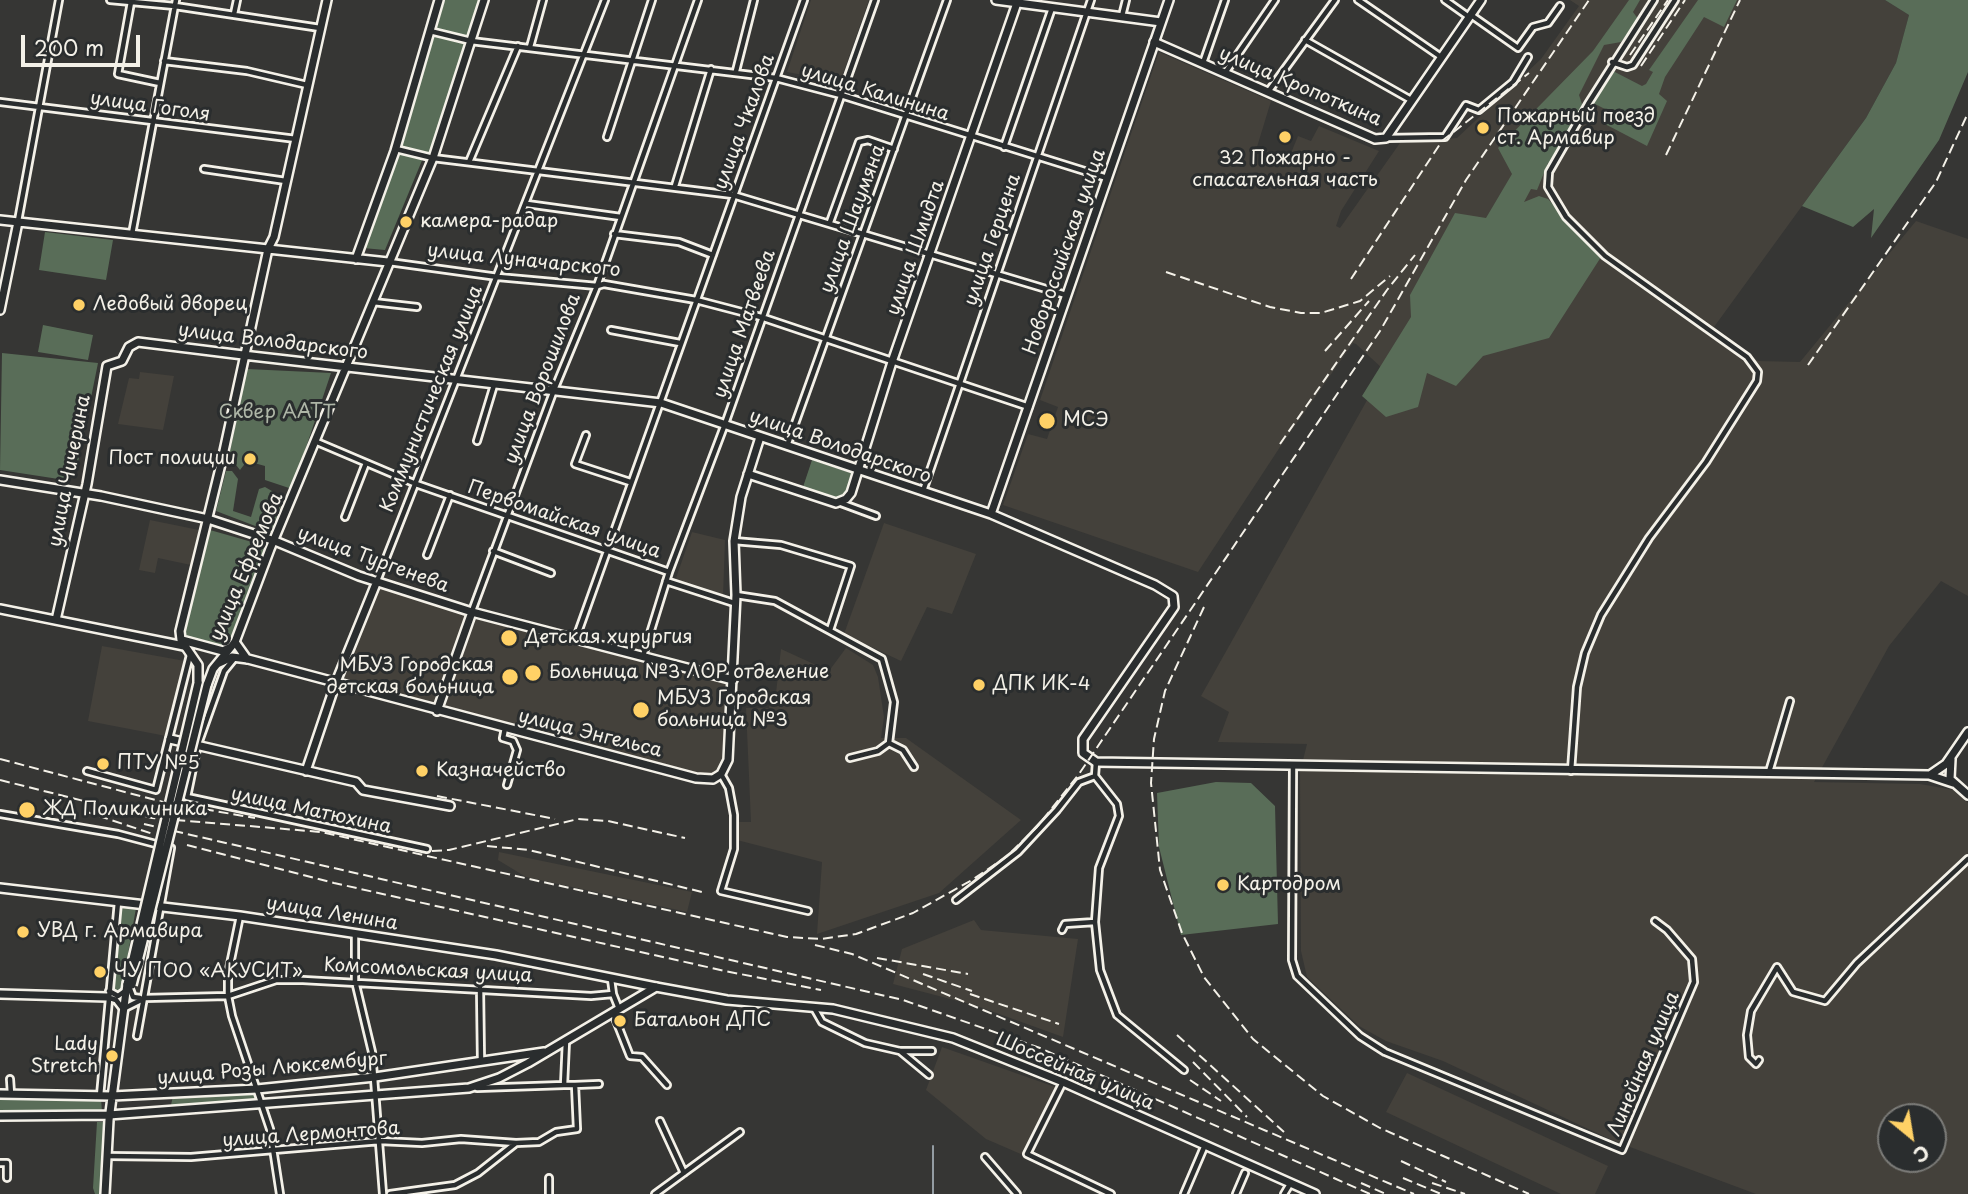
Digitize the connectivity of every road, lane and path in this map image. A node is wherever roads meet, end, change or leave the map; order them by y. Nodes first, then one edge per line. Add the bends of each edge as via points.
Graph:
1 (59, 0) edge
2 (112, 0) edge
3 (237, 0) edge
4 (327, 0) edge
5 (439, 0) edge
6 (484, 0) edge
7 (543, 0) edge
8 (605, 0) edge
9 (652, 0) edge
10 (698, 0) edge
11 (754, 0) edge
12 (804, 0) edge
13 (875, 0) edge
14 (947, 0) edge
15 (996, 0) edge
16 (1091, 0) edge
17 (1126, 0) edge
18 (1169, 0) edge
19 (1225, 0) edge
20 (1275, 0) edge
21 (1335, 0) edge
22 (1358, 0) edge
23 (1445, 0) edge
24 (1481, 0) edge
25 (1654, 0) edge
26 (1675, 0) edge
27 (131, 2) junction
28 (1017, 2) edge
29 (176, 3) edge
30 (1560, 6) dead end
31 (1052, 7) junction
32 (1088, 12) junction
33 (234, 14) junction
34 (1470, 16) junction
35 (1122, 17) junction
36 (1161, 22) junction
37 (321, 29) junction
38 (430, 31) junction
39 (1305, 40) junction
40 (471, 41) junction
41 (1154, 43) junction
42 (518, 46) junction
43 (530, 47) junction
44 (586, 53) junction
45 (1442, 57) junction
46 (1528, 57) dead end
47 (635, 59) junction
48 (164, 61) junction
49 (1612, 62) junction
50 (1203, 63) junction
51 (674, 65) junction
52 (710, 69) junction
53 (736, 71) junction
54 (1225, 73) junction
55 (776, 78) junction
56 (160, 83) junction
57 (307, 85) junction
58 (1268, 92) junction
59 (841, 94) junction
60 (1412, 101) junction
61 (0, 102) edge
62 (38, 108) junction
63 (907, 117) junction
64 (153, 123) junction
65 (607, 136) dead end
66 (971, 137) junction
67 (1386, 138) junction
68 (296, 139) junction
69 (1004, 147) junction
70 (396, 149) junction
71 (894, 149) junction
72 (433, 158) junction
73 (1035, 158) junction
74 (469, 162) junction
75 (204, 169) dead end
76 (539, 170) junction
77 (1107, 178) junction
78 (286, 181) junction
79 (635, 181) junction
80 (674, 186) junction
81 (733, 195) junction
82 (527, 204) junction
83 (799, 213) junction
84 (621, 217) junction
85 (0, 220) edge
86 (18, 222) junction
87 (830, 222) junction
88 (614, 234) junction
89 (132, 235) junction
90 (864, 235) junction
91 (268, 249) junction
92 (932, 252) junction
93 (713, 255) junction
94 (356, 260) junction
95 (388, 262) junction
96 (996, 272) junction
97 (498, 277) junction
98 (597, 286) junction
99 (1066, 295) junction
100 (696, 300) junction
101 (372, 302) junction
102 (417, 307) dead end
103 (0, 310) edge
104 (761, 317) junction
105 (611, 330) dead end
106 (827, 341) junction
107 (680, 342) junction
108 (132, 343) joint
109 (243, 355) junction
110 (892, 362) junction
111 (347, 367) junction
112 (456, 380) junction
113 (959, 383) junction
114 (494, 384) junction
115 (554, 390) junction
116 (661, 403) junction
117 (1029, 407) junction
118 (725, 424) junction
119 (586, 435) dead end
120 (760, 437) junction
121 (477, 441) dead end
122 (317, 442) junction
123 (786, 447) junction
124 (366, 463) junction
125 (858, 471) junction
126 (748, 474) junction
127 (0, 480) edge
128 (630, 482) junction
129 (416, 484) junction
130 (923, 491) junction
131 (84, 494) junction
132 (450, 495) junction
133 (841, 503) junction
134 (508, 513) junction
135 (991, 514) junction
136 (876, 516) dead end
137 (345, 517) dead end
138 (208, 519) junction
139 (275, 541) junction
140 (734, 541) junction
141 (607, 550) junction
142 (493, 551) junction
143 (427, 555) dead end
144 (669, 572) junction
145 (551, 573) dead end
146 (666, 581) junction
147 (377, 582) junction
148 (735, 599) junction
149 (0, 609) edge
150 (472, 612) junction
151 (56, 620) junction
152 (830, 630) junction
153 (180, 634) junction
154 (575, 640) junction
155 (170, 641) junction
156 (235, 642) junction
157 (187, 648) junction
158 (642, 657) junction
159 (248, 659) junction
160 (219, 663) junction
161 (186, 675) junction
162 (733, 680) junction
163 (335, 682) junction
164 (1790, 701) dead end
165 (437, 711) junction
166 (505, 729) junction
167 (1968, 732) edge
168 (170, 738) junction
169 (889, 743) junction
170 (198, 744) junction
171 (1951, 757) junction
172 (850, 758) dead end
173 (1096, 762) junction
174 (1293, 765) junction
175 (914, 767) dead end
176 (86, 771) dead end
177 (306, 771) junction
178 (1571, 771) junction
179 (1768, 772) junction
180 (720, 774) junction
181 (1929, 775) junction
182 (1095, 776) junction
183 (1953, 783) junction
184 (507, 785) dead end
185 (1968, 795) edge
186 (450, 806) dead end
187 (0, 814) edge
188 (427, 849) dead end
189 (1968, 859) edge
190 (0, 888) edge
191 (956, 900) dead end
192 (118, 901) junction
193 (161, 905) junction
194 (808, 911) dead end
195 (240, 916) junction
196 (1655, 921) dead end
197 (1095, 922) junction
198 (1062, 930) dead end
199 (355, 933) junction
200 (611, 978) junction
201 (355, 981) junction
202 (129, 986) junction
203 (656, 987) junction
204 (480, 988) junction
205 (108, 993) junction
206 (612, 993) junction
207 (145, 995) junction
208 (5, 996) edge
209 (228, 996) junction
210 (813, 1007) junction
211 (123, 1009) junction
212 (616, 1010) junction
213 (137, 1036) dead end
214 (566, 1040) junction
215 (900, 1051) junction
216 (932, 1051) dead end
217 (544, 1052) junction
218 (1759, 1060) dead end
219 (481, 1064) junction
220 (1184, 1070) dead end
221 (929, 1075) dead end
222 (375, 1077) junction
223 (10, 1079) dead end
224 (1063, 1082) junction
225 (598, 1084) dead end
226 (564, 1085) junction
227 (575, 1085) junction
228 (667, 1085) dead end
229 (257, 1089) junction
230 (458, 1089) junction
231 (0, 1094) edge
232 (11, 1094) junction
233 (100, 1096) junction
234 (112, 1096) junction
235 (377, 1097) junction
236 (263, 1105) junction
237 (109, 1115) junction
238 (0, 1116) edge
239 (660, 1121) dead end
240 (740, 1132) dead end
241 (380, 1142) junction
242 (516, 1143) junction
243 (1205, 1145) junction
244 (272, 1152) junction
245 (107, 1156) junction
246 (985, 1157) dead end
247 (0, 1163) edge
248 (1245, 1173) dead end
249 (684, 1174) junction
250 (7, 1178) dead end
251 (549, 1178) dead end
252 (1290, 1184) junction
253 (105, 1194) edge
254 (280, 1194) edge
255 (383, 1194) edge
256 (390, 1194) edge
257 (549, 1194) edge
258 (655, 1194) edge
259 (1017, 1194) edge
260 (1111, 1194) edge
261 (1184, 1194) edge
262 (1236, 1194) edge
263 (1284, 1194) edge
264 (1315, 1194) edge

1 - 62 street
2 - 27 street
3 - 33 street
4 - 37 main road, улица Ефремова
5 - 38 main road
6 - 40 main road, улица Ефремова
7 - 43 street
8 - 44 street, Коммунистическая улица
9 - 47 street
10 - 51 street, улица Ворошилова
11 - 53 street
12 - 55 street, улица Чкалова
13 - 59 street, улица Матвеева
14 - 63 street, улица Шаумяна
15 - 28 main road
16 - 32 street, улица Герцена
17 - 35 street
18 - 36 main road, Новороссийская улица
19 - 50 street, улица Кропоткина
20 - 54 street
21 - 39 street
22 - 45 street
23 - 34 street
24 - 34 main road
25 - 49 street
26 - 49 street via 1633,65
27 - 29 street
27 - 56 street via 118,74
28 - 31 main road
28 - 66 main road, улица Шмидта
29 - 33 street
29 - 48 street
30 - 34 street via 1548,23 1533,27 1518,48
31 - 32 main road
31 - 69 street
32 - 35 main road
32 - 73 street, улица Герцена
33 - 37 street
34 - 45 main road
35 - 36 main road
36 - 41 main road, Новороссийская улица
37 - 57 main road, улица Ефремова
38 - 40 street, улица Калинина
38 - 70 main road
39 - 58 street
39 - 60 street
40 - 42 street, улица Калинина
40 - 72 main road, улица Ефремова
41 - 50 main road, улица Кропоткина
41 - 77 main road, Новороссийская улица
42 - 43 street, улица Калинина
42 - 74 street
43 - 44 street, улица Калинина
44 - 47 street, улица Калинина
44 - 76 street, Коммунистическая улица
45 - 60 main road
46 - 67 street via 1513,82 1479,110 1466,105 1445,137
47 - 51 street, улица Калинина
47 - 65 street
48 - 56 street
48 - 57 street via 247,71
49 - 178 street via 1549,172 1548,187 1566,217 1605,256 1747,356 1758,372 1757,381 1706,462 1649,538 1601,615 1577,687
50 - 54 main road, улица Кропоткина
51 - 52 street, улица Калинина
51 - 79 street, улица Ворошилова
52 - 53 street, улица Калинина
52 - 80 street
53 - 55 street, улица Калинина
54 - 58 main road, улица Кропоткина
55 - 59 street, улица Калинина
55 - 81 street, улица Чкалова
56 - 64 street
57 - 68 main road, улица Ефремова
58 - 67 main road, улица Кропоткина via 1375,139
59 - 63 street, улица Калинина
59 - 83 street, улица Матвеева
60 - 67 main road
61 - 62 street, улица Гоголя
62 - 64 street, улица Гоголя
62 - 86 street
63 - 66 street, улица Калинина
63 - 71 street, улица Шаумяна
64 - 68 street, улица Гоголя
64 - 89 street
66 - 69 street, улица Калинина
66 - 92 main road, улица Шмидта
68 - 78 main road, улица Ефремова
69 - 73 street, улица Калинина
70 - 72 street
70 - 94 main road
71 - 87 street via 868,140 859,142
71 - 90 street, улица Шаумяна
72 - 74 street
72 - 95 main road, улица Ефремова
73 - 77 street, улица Калинина
73 - 96 street, улица Герцена
74 - 76 street
75 - 78 street
76 - 79 street
76 - 82 street, Коммунистическая улица
77 - 99 main road, Новороссийская улица
78 - 91 main road, улица Ефремова
79 - 80 street
79 - 84 street, улица Ворошилова
80 - 81 street
81 - 83 street
81 - 93 street, улица Чкалова
82 - 84 street
82 - 97 street, Коммунистическая улица
83 - 87 street
83 - 104 street, улица Матвеева
84 - 88 street, улица Ворошилова
85 - 86 main road, улица Луначарского
86 - 89 main road, улица Луначарского
86 - 103 main road
87 - 90 street
88 - 93 street via 679,242
88 - 98 street, улица Ворошилова
89 - 91 main road, улица Луначарского
90 - 92 street
90 - 106 street, улица Шаумяна
91 - 94 main road, улица Луначарского
91 - 109 main road, улица Ефремова
92 - 96 street
92 - 110 main road, улица Шмидта
93 - 100 street, улица Чкалова
94 - 95 main road, улица Луначарского
95 - 97 street, улица Луначарского
95 - 101 main road, улица Ефремова
96 - 99 street
96 - 113 street, улица Герцена
97 - 98 street, улица Луначарского
97 - 112 street, Коммунистическая улица
98 - 100 street, улица Луначарского
98 - 115 street, улица Ворошилова
99 - 117 main road, Новороссийская улица
100 - 104 street, улица Луначарского
100 - 107 street, улица Чкалова
101 - 102 street
101 - 111 main road, улица Ефремова
104 - 106 street, улица Луначарского
104 - 118 street, улица Матвеева
105 - 107 street
106 - 110 street, улица Луначарского
106 - 123 street, улица Шаумяна
107 - 116 street, улица Чкалова
108 - 109 main road, улица Володарского
108 - 131 main road, улица Чичерина via 122,361 110,363 104,373
109 - 111 main road, улица Володарского
109 - 138 main road, улица Ефремова
110 - 113 street, улица Луначарского
110 - 125 main road, улица Шмидта
111 - 112 main road, улица Володарского
111 - 122 main road, улица Ефремова
112 - 114 main road, улица Володарского
112 - 129 street, Коммунистическая улица
113 - 117 street, улица Луначарского
113 - 130 street, улица Герцена
114 - 115 main road, улица Володарского
114 - 121 street
115 - 116 main road, улица Володарского
115 - 134 street, улица Ворошилова
116 - 118 main road, улица Володарского
116 - 128 street, улица Чкалова
117 - 135 main road, Новороссийская улица
118 - 120 main road, улица Володарского
118 - 144 street, улица Матвеева
119 - 128 street via 575,464
120 - 123 main road, улица Володарского
120 - 126 main road
122 - 124 street, Первомайская улица
122 - 139 main road, улица Ефремова
123 - 125 main road, улица Володарского
124 - 129 street, Первомайская улица
124 - 137 street
125 - 130 main road, улица Володарского
125 - 133 main road, улица Шмидта via 851,493
126 - 133 main road
126 - 140 main road
127 - 131 main road, улица Тургенева
128 - 141 street, улица Чкалова
129 - 132 street, Первомайская улица
129 - 147 street, Коммунистическая улица
130 - 135 main road, улица Володарского
131 - 138 main road, улица Тургенева
131 - 151 main road, улица Чичерина
132 - 134 street, Первомайская улица
132 - 143 street, Первомайская улица
133 - 136 street
134 - 141 street, Первомайская улица
134 - 142 street, улица Ворошилова
135 - 173 main road, улица Володарского via 1173,596 1174,607 1083,739 1083,753
138 - 139 main road, улица Тургенева
138 - 153 main road, улица Ефремова
139 - 147 main road, улица Тургенева
139 - 156 main road, улица Ефремова
140 - 148 main road
140 - 152 street via 781,545 851,566
141 - 144 street, Первомайская улица
141 - 154 street, улица Чкалова
142 - 145 street
142 - 150 street, улица Ворошилова
144 - 146 street, улица Матвеева
146 - 148 street, Первомайская улица
146 - 158 street, улица Матвеева
147 - 150 main road, улица Тургенева
147 - 163 main road, Коммунистическая улица
148 - 152 street, Первомайская улица via 772,600
148 - 162 main road
149 - 151 main road
150 - 154 main road, улица Тургенева
150 - 165 main road, улица Ворошилова
151 - 155 main road
152 - 169 street, Первомайская улица via 882,659 894,702
153 - 155 main road
153 - 156 main road via 188,643 223,651
153 - 157 main road, улица Ефремова
154 - 158 main road, улица Тургенева
155 - 157 main road
155 - 161 street via 188,656
156 - 159 main road
156 - 160 main road, улица Ефремова
157 - 161 street, улица Ефремова via 191,659
157 - 202 main road, улица Ефремова, bridge via 198,665 198,683
158 - 162 main road, улица Тургенева
159 - 160 main road via 232,657
159 - 163 main road, улица Энгельса
159 - 170 street, улица Ефремова via 226,666
160 - 202 main road, улица Ефремова, bridge via 207,685
161 - 168 street, улица Ефремова
162 - 180 main road via 728,760
163 - 165 main road, улица Энгельса
163 - 177 main road, Коммунистическая улица
164 - 179 street
165 - 166 main road, улица Энгельса
166 - 180 main road, улица Энгельса via 707,781
166 - 184 street via 503,738 513,741 517,750
167 - 171 main road
168 - 170 main road
168 - 176 street, улица Ефремова via 156,790
169 - 172 street via 878,751
169 - 175 street via 903,750
170 - 177 main road
170 - 188 street, улица Матюхина via 186,792 190,800
171 - 181 main road
171 - 183 main road via 1948,771
173 - 174 main road
173 - 182 street
174 - 178 main road
174 - 196 street, Линейная улица via 1292,960 1297,976 1360,1036 1384,1052 1622,1150 1693,982 1692,959
177 - 186 main road via 356,782 363,790
178 - 179 main road
179 - 181 main road
180 - 194 street via 729,788 734,815 734,849 721,891
181 - 183 main road
182 - 191 street via 1079,782 1018,852
182 - 197 street via 1119,811 1099,868
183 - 185 main road
187 - 193 street via 168,845 171,850
189 - 218 street via 1857,963 1825,1001 1793,992 1777,967 1751,1011 1749,1057 1756,1064
190 - 192 main road, улица Ленина
192 - 193 main road, улица Ленина
192 - 205 street
193 - 195 main road, улица Ленина
193 - 207 street
195 - 199 main road, улица Ленина
195 - 209 street
197 - 198 street via 1065,923
197 - 220 street via 1100,970 1116,1015
199 - 200 main road, улица Ленина
199 - 201 street
200 - 203 main road, улица Ленина
200 - 206 street
201 - 204 street, Комсомольская улица
201 - 209 street, Комсомольская улица via 276,980
201 - 222 street
202 - 205 street via 118,996
202 - 207 street via 134,998
202 - 211 main road, улица Ефремова
203 - 210 main road, Шоссейная улица via 726,1000
203 - 212 main road, улица Розы Люксембург
204 - 206 street, Комсомольская улица
204 - 219 street
205 - 208 main road
205 - 211 street
205 - 233 street
206 - 212 street
207 - 209 street, Комсомольская улица
207 - 211 street
207 - 213 street
209 - 229 street
210 - 215 street via 822,1022 865,1043
210 - 224 main road, Шоссейная улица via 953,1038
211 - 234 main road, улица Ефремова
212 - 214 main road, улица Розы Люксембург
212 - 228 street via 630,1056 642,1057
214 - 217 main road, улица Розы Люксембург
214 - 226 street
215 - 216 street
215 - 221 street
217 - 219 main road, улица Розы Люксембург
217 - 230 main road, улица Розы Люксембург via 499,1078
219 - 222 main road, улица Розы Люксембург
222 - 229 main road, улица Розы Люксембург
222 - 235 street
223 - 232 street
224 - 243 main road, Шоссейная улица
224 - 260 street via 1027,1149 1029,1157
225 - 227 street, улица Розы Люксембург
226 - 227 street, улица Розы Люксембург
226 - 230 street, улица Розы Люксембург
227 - 242 street via 577,1129 556,1132 539,1142
229 - 234 main road, улица Розы Люксембург
229 - 236 street
230 - 235 main road, улица Розы Люксембург
231 - 232 main road, улица Розы Люксембург
232 - 233 main road, улица Розы Люксембург
233 - 234 main road, улица Розы Люксембург
234 - 237 main road, улица Ефремова
235 - 236 main road, улица Розы Люксембург
235 - 241 street
236 - 237 main road, улица Розы Люксембург
236 - 244 street
237 - 238 main road, улица Розы Люксембург
237 - 245 main road, улица Ефремова
239 - 249 street
240 - 249 street
241 - 242 street, улица Лермонтова via 472,1138
241 - 244 street, улица Лермонтова
241 - 255 street
242 - 256 street via 478,1173 446,1188
243 - 252 main road, Шоссейная улица
243 - 261 street
244 - 245 street, улица Лермонтова
244 - 254 street
245 - 253 main road, улица Ефремова
246 - 259 street
247 - 250 street via 7,1163
248 - 262 street
249 - 258 street
251 - 257 street
252 - 263 street
252 - 264 main road, Шоссейная улица

